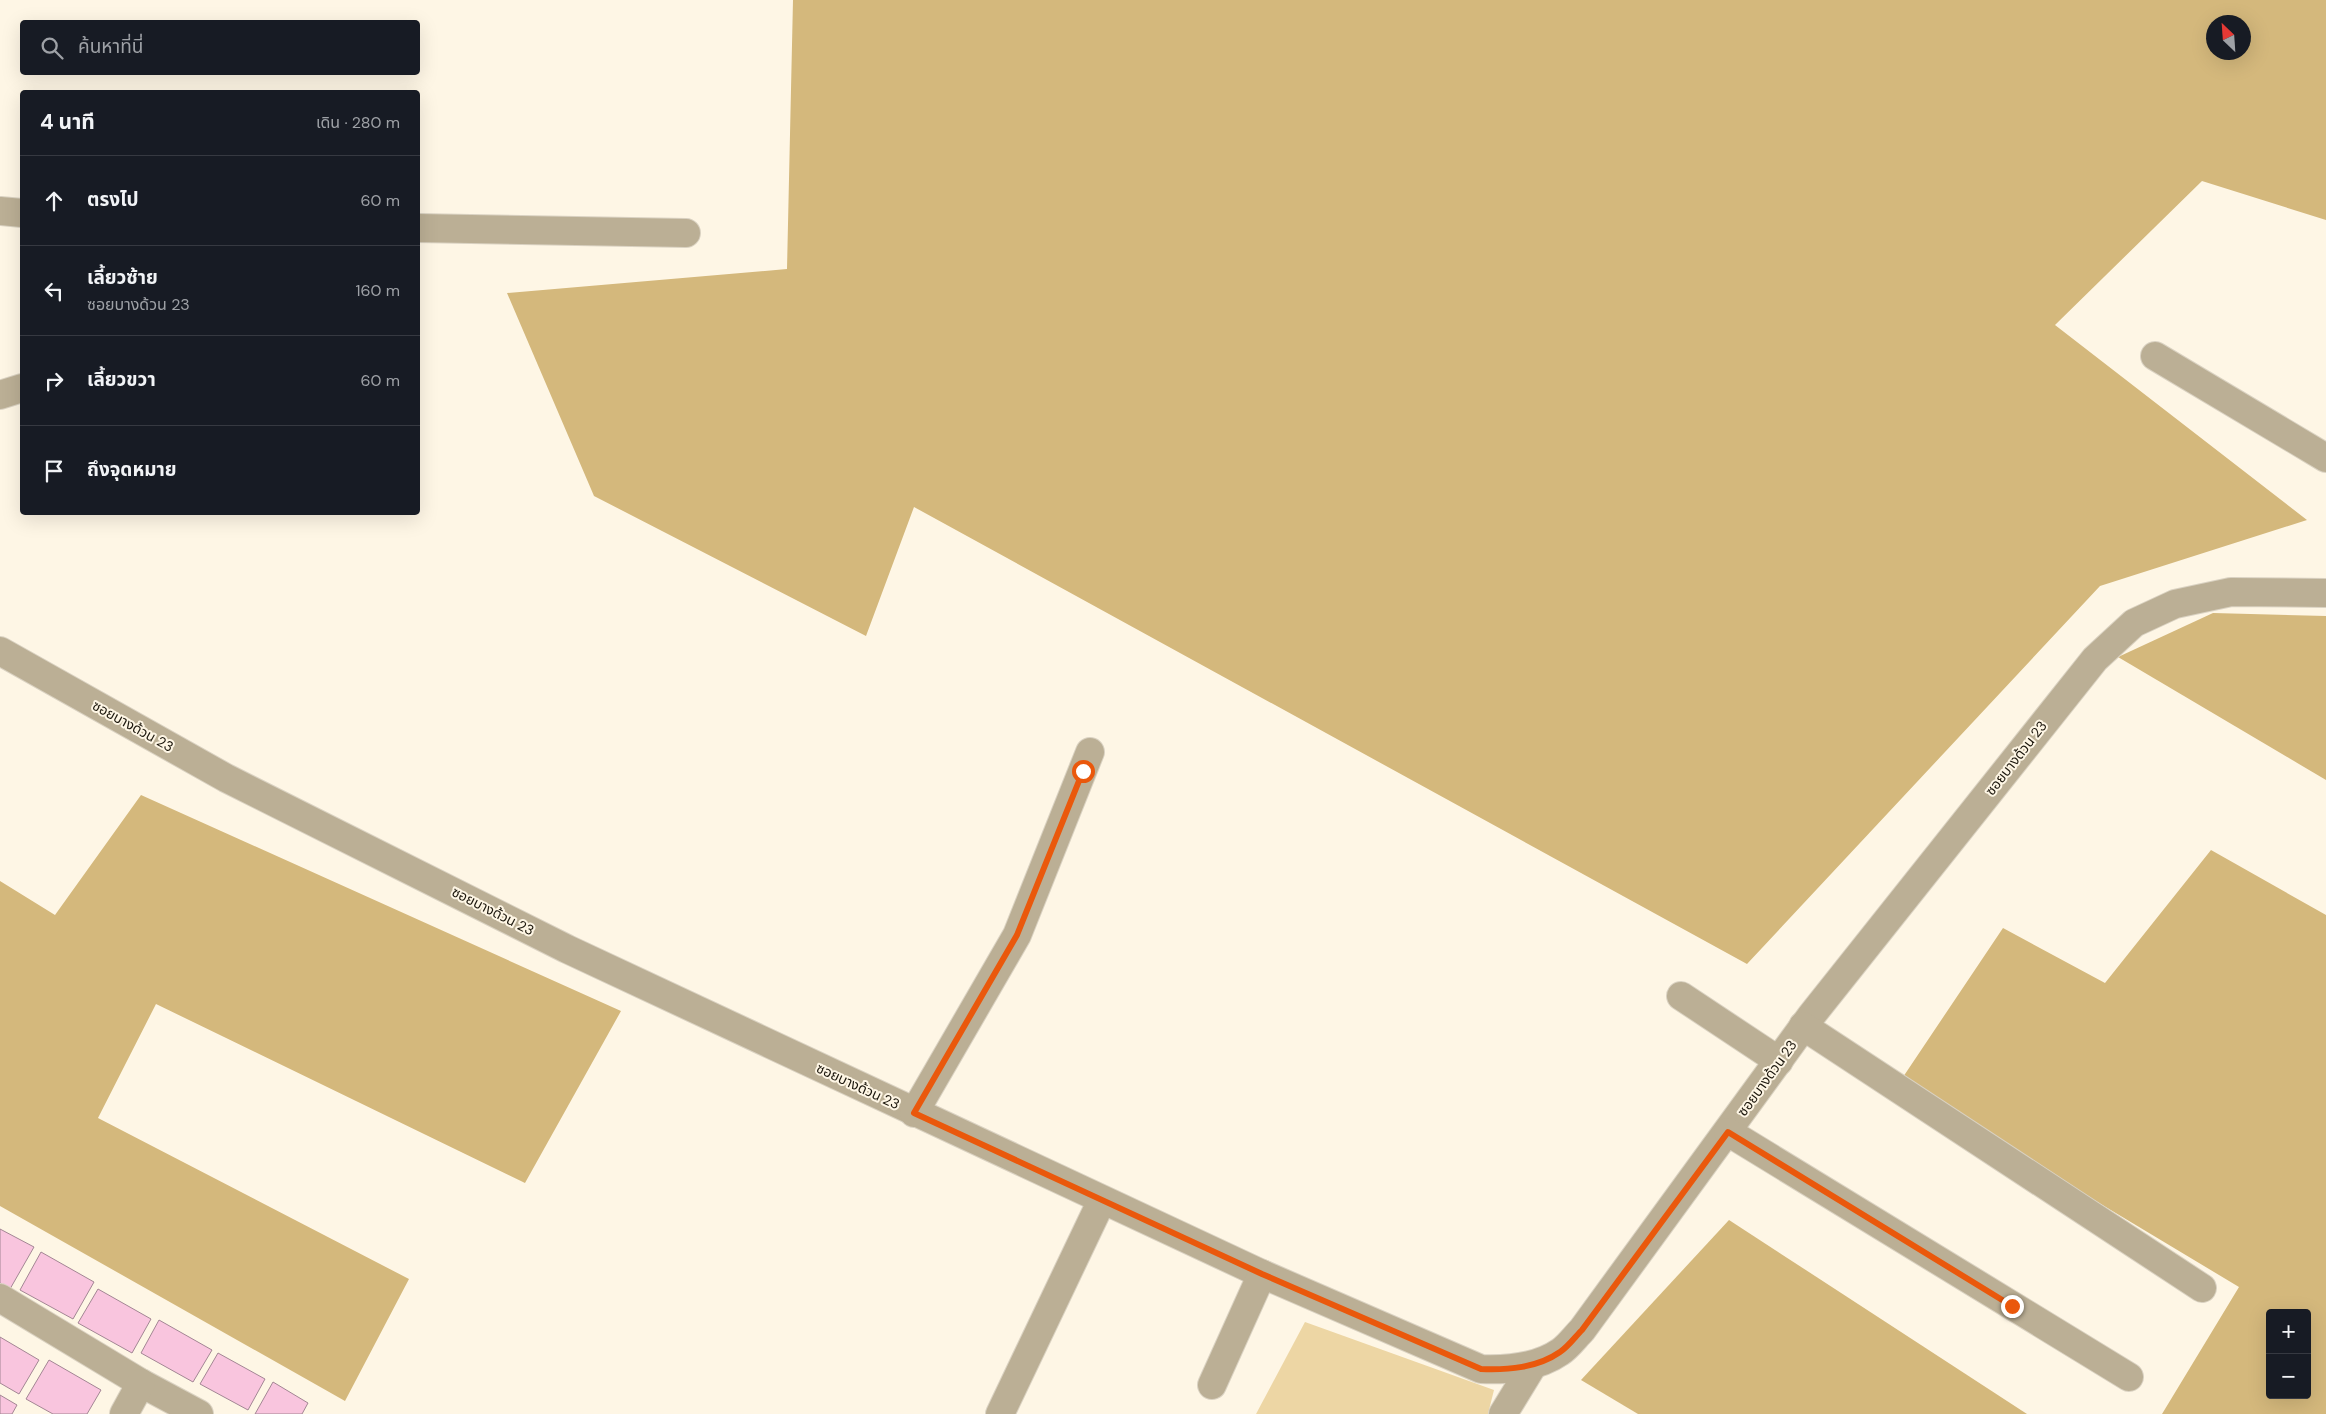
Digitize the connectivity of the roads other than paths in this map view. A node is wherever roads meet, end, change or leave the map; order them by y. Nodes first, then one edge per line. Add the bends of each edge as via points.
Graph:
1 (0, 211) edge
2 (20, 213) edge
3 (420, 228) edge
4 (686, 233) dead end
5 (2155, 356) dead end
6 (20, 389) edge
7 (0, 395) edge
8 (2326, 458) edge
9 (2326, 593) edge
10 (0, 651) edge
11 (1090, 752) dead end
12 (1681, 996) dead end
13 (1804, 1026) junction
14 (1779, 1061) junction
15 (914, 1113) junction
16 (1728, 1132) junction
17 (1102, 1200) junction
18 (1262, 1274) junction
19 (2202, 1288) dead end
20 (0, 1298) edge
21 (1533, 1365) junction
22 (2130, 1378) dead end
23 (141, 1383) junction
24 (1212, 1385) dead end
25 (124, 1414) edge
26 (199, 1414) edge
27 (1000, 1414) edge
28 (1503, 1414) edge

1 - 2 street
3 - 4 street
5 - 8 street
6 - 7 street
9 - 13 street, ซอยบางด้วน 23 via 2231,592 2175,604 2134,623 2095,658
10 - 15 street, ซอยบางด้วน 23 via 226,778 326,829 567,949
11 - 15 street via 1017,935
12 - 14 street
13 - 14 street, ซอยบางด้วน 23
13 - 19 street
14 - 16 street, ซอยบางด้วน 23
15 - 17 street, ซอยบางด้วน 23
16 - 21 street, ซอยบางด้วน 23 via 1582,1330 1560,1352
16 - 22 street
17 - 18 street, ซอยบางด้วน 23
17 - 27 street
18 - 21 street, ซอยบางด้วน 23 via 1481,1369 1504,1370
18 - 24 street
20 - 23 street
21 - 28 street
23 - 25 street
23 - 26 street

